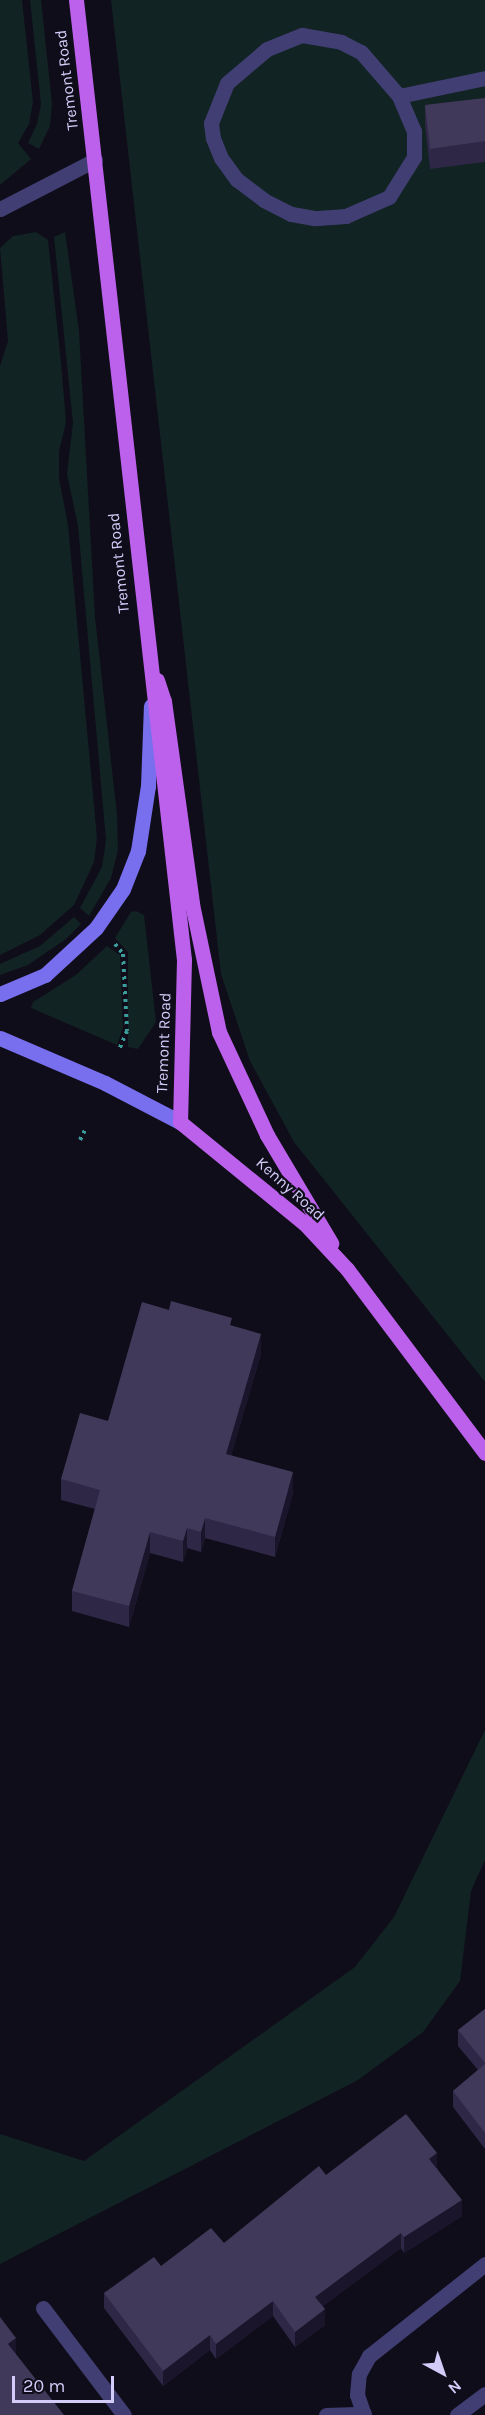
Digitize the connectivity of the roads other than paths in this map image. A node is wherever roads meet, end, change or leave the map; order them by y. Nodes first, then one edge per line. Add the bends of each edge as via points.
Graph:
1 (76, 0) edge
2 (485, 78) edge
3 (399, 96) junction
4 (94, 160) junction
5 (0, 209) edge
6 (149, 658) junction
7 (151, 691) junction
8 (0, 994) edge
9 (0, 1038) edge
10 (180, 1122) junction
11 (346, 1269) junction
12 (485, 1453) edge
13 (485, 2265) edge
14 (43, 2308) dead end
15 (485, 2394) edge
16 (124, 2415) edge
17 (326, 2415) edge
18 (364, 2415) edge
19 (458, 2415) edge

1 - 4 main road, Tremont Road
2 - 3 lane
3 - 3 lane via 375,65 341,42 302,35 287,38 227,83 211,123 213,138 237,180 264,200 291,214 314,218 346,216 389,197 414,157 414,131
4 - 5 lane
4 - 6 main road, Tremont Road
6 - 7 main road, Tremont Road
6 - 11 main road via 164,701 192,904 219,1032 267,1135
7 - 8 main road via 148,786 138,852 123,889 96,928 45,975
7 - 10 main road, Tremont Road via 184,960
9 - 10 main road, Kenny Road
10 - 11 main road, Kenny Road via 304,1223
11 - 12 main road, Kenny Road
13 - 18 lane via 369,2356 359,2374 357,2395
14 - 16 lane
15 - 19 lane
17 - 18 lane

